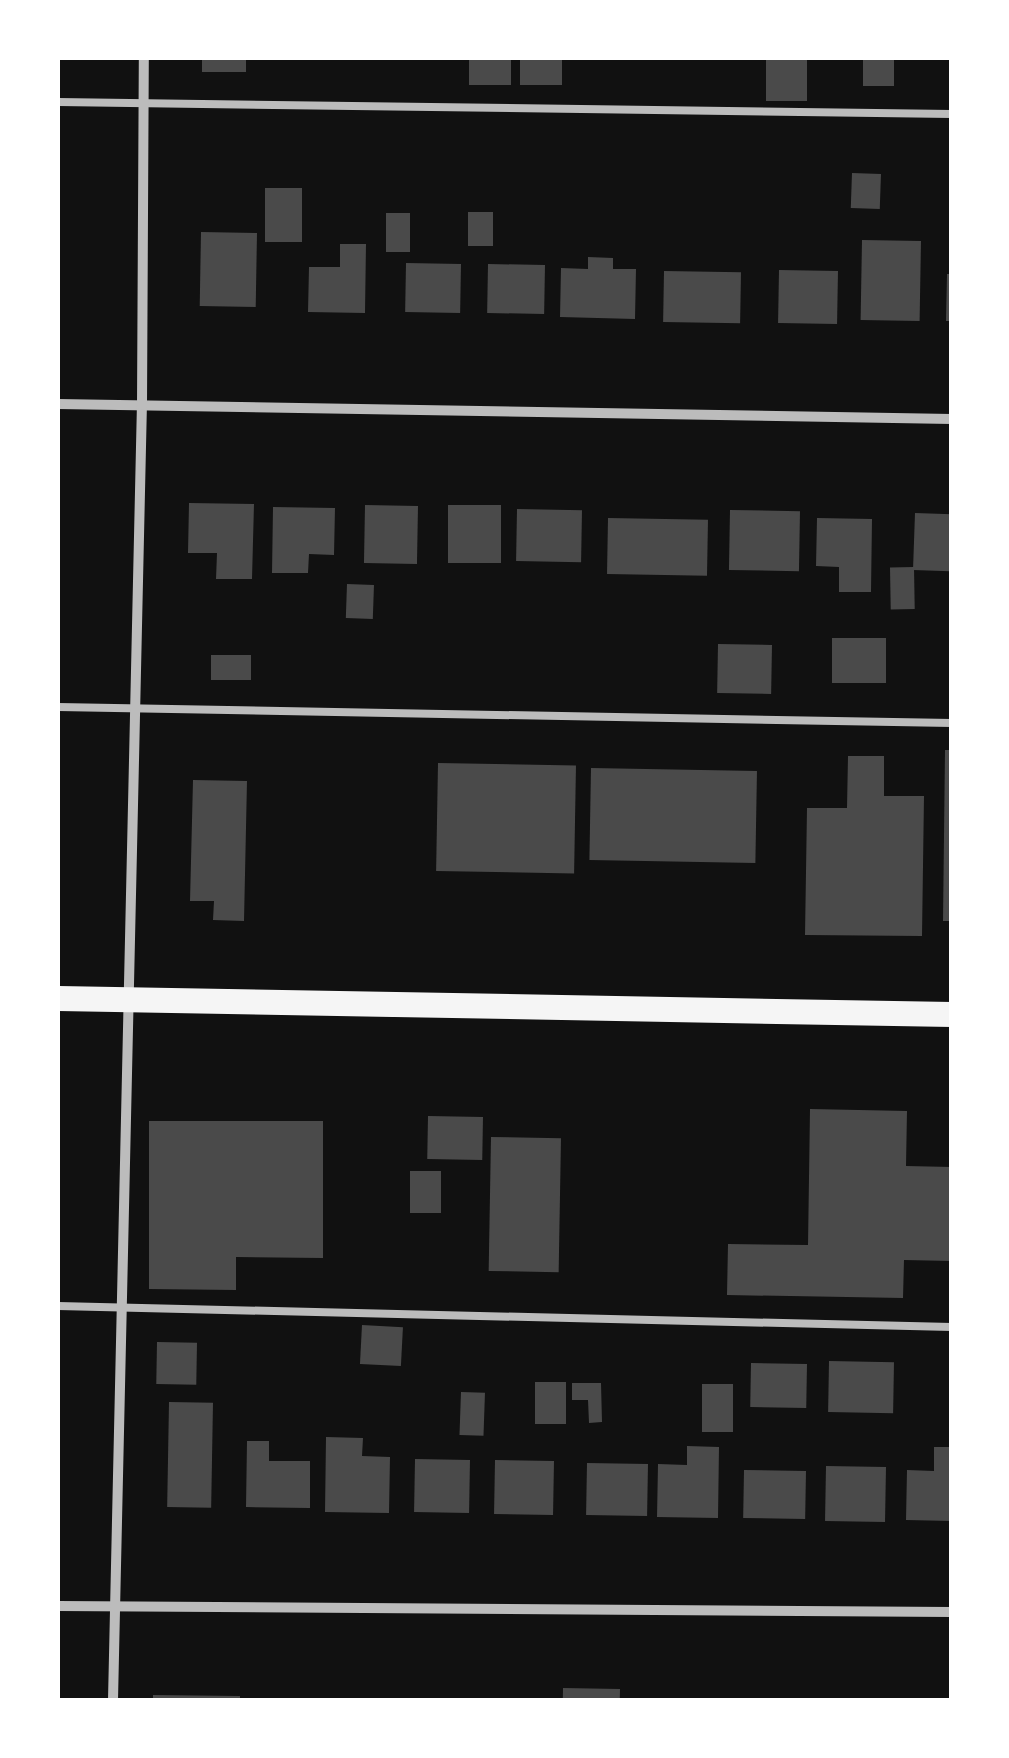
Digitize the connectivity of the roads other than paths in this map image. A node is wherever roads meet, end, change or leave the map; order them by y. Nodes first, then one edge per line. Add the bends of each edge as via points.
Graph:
1 (144, 58) edge
2 (58, 102) edge
3 (144, 104) junction
4 (952, 114) edge
5 (58, 404) edge
6 (142, 405) junction
7 (952, 420) edge
8 (58, 707) edge
9 (134, 708) junction
10 (952, 723) edge
11 (58, 998) edge
12 (127, 1000) junction
13 (952, 1014) edge
14 (58, 1306) edge
15 (120, 1307) junction
16 (952, 1327) edge
17 (58, 1606) edge
18 (113, 1608) junction
19 (952, 1612) edge
20 (113, 1700) edge

1 - 3 street
2 - 3 lane
3 - 4 lane
3 - 6 street
5 - 6 street
6 - 7 street
6 - 9 street
8 - 9 lane
9 - 10 lane
9 - 12 street
11 - 12 main road
12 - 13 main road
12 - 15 street
14 - 15 lane
15 - 16 lane
15 - 18 street
17 - 18 street
18 - 19 street
18 - 20 street

